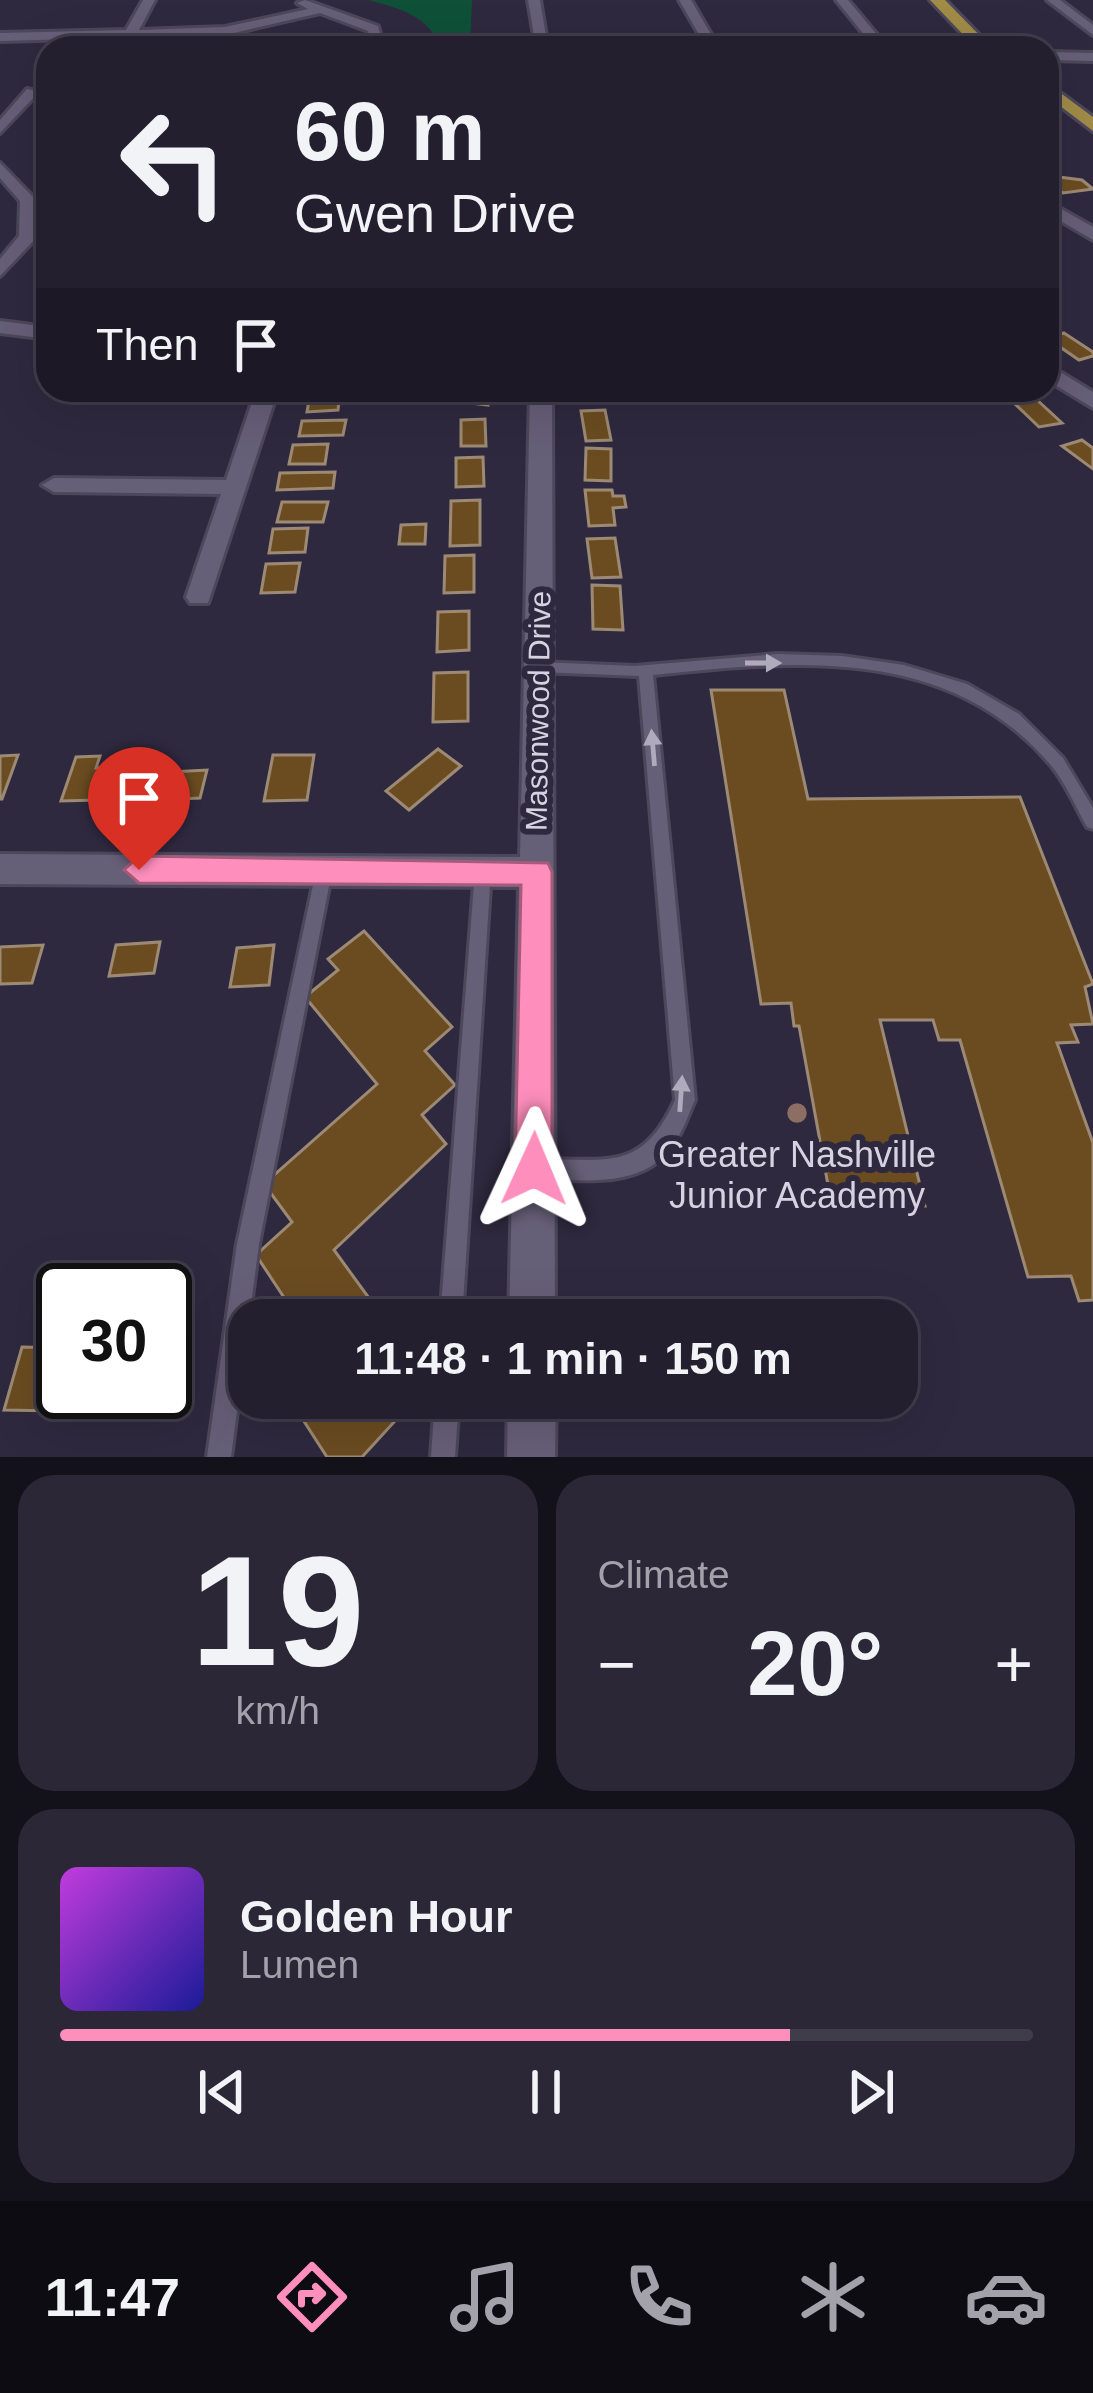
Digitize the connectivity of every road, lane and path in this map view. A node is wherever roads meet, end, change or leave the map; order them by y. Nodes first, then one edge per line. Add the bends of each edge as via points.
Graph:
1 (149, 0) edge
2 (295, 0) edge
3 (534, 0) edge
4 (685, 0) edge
5 (842, 0) edge
6 (937, 0) edge
7 (1059, 4) edge
8 (1093, 7) edge
9 (322, 9) junction
10 (984, 21) dead end
11 (1093, 31) edge
12 (129, 36) joint
13 (375, 36) edge
14 (540, 36) edge
15 (706, 36) edge
16 (872, 36) edge
17 (972, 36) edge
18 (997, 36) edge
19 (0, 37) edge
20 (36, 37) edge
21 (1059, 56) edge
22 (1093, 57) edge
23 (0, 92) edge
24 (36, 92) edge
25 (36, 96) edge
26 (1059, 98) edge
27 (1059, 119) edge
28 (1093, 126) edge
29 (0, 129) edge
30 (1093, 145) edge
31 (0, 169) edge
32 (36, 198) edge
33 (28, 200) junction
34 (1059, 214) edge
35 (1093, 235) edge
36 (0, 271) edge
37 (0, 327) edge
38 (36, 332) edge
39 (1059, 378) edge
40 (263, 402) edge
41 (542, 402) edge
42 (1093, 402) edge
43 (54, 485) dead end
44 (236, 487) junction
45 (199, 597) dead end
46 (539, 668) junction
47 (646, 670) junction
48 (1093, 822) edge
49 (0, 869) edge
50 (324, 871) junction
51 (483, 872) junction
52 (537, 872) junction
53 (534, 1169) junction
54 (453, 1299) edge
55 (532, 1299) edge
56 (446, 1419) edge
57 (532, 1419) edge
58 (219, 1457) edge
59 (443, 1457) edge
60 (531, 1457) edge

1 - 12 street
2 - 9 street
3 - 14 street
4 - 15 street
5 - 16 street
6 - 17 highway
7 - 8 street
7 - 11 street
9 - 12 street via 225,31
9 - 13 street
10 - 18 highway
19 - 20 street
21 - 22 street
23 - 24 street
25 - 29 street
26 - 28 highway
27 - 30 highway
31 - 33 street
32 - 33 street
33 - 36 street via 28,237
34 - 35 street
37 - 38 street
39 - 42 street
40 - 44 street
41 - 46 street, Masonwood Drive
43 - 44 street
44 - 45 street
46 - 47 lane
46 - 52 street, Masonwood Drive
47 -> 48 lane via 877,665 944,678 992,700 1036,735 1076,782
53 -> 47 lane via 607,1169 652,1159 671,1139 685,1100
49 - 50 street
50 - 51 street
50 - 58 lane via 248,1244
51 - 52 street
51 - 54 lane
52 - 53 street, Masonwood Drive
53 - 55 street, Masonwood Drive
56 - 59 lane
57 - 60 street

